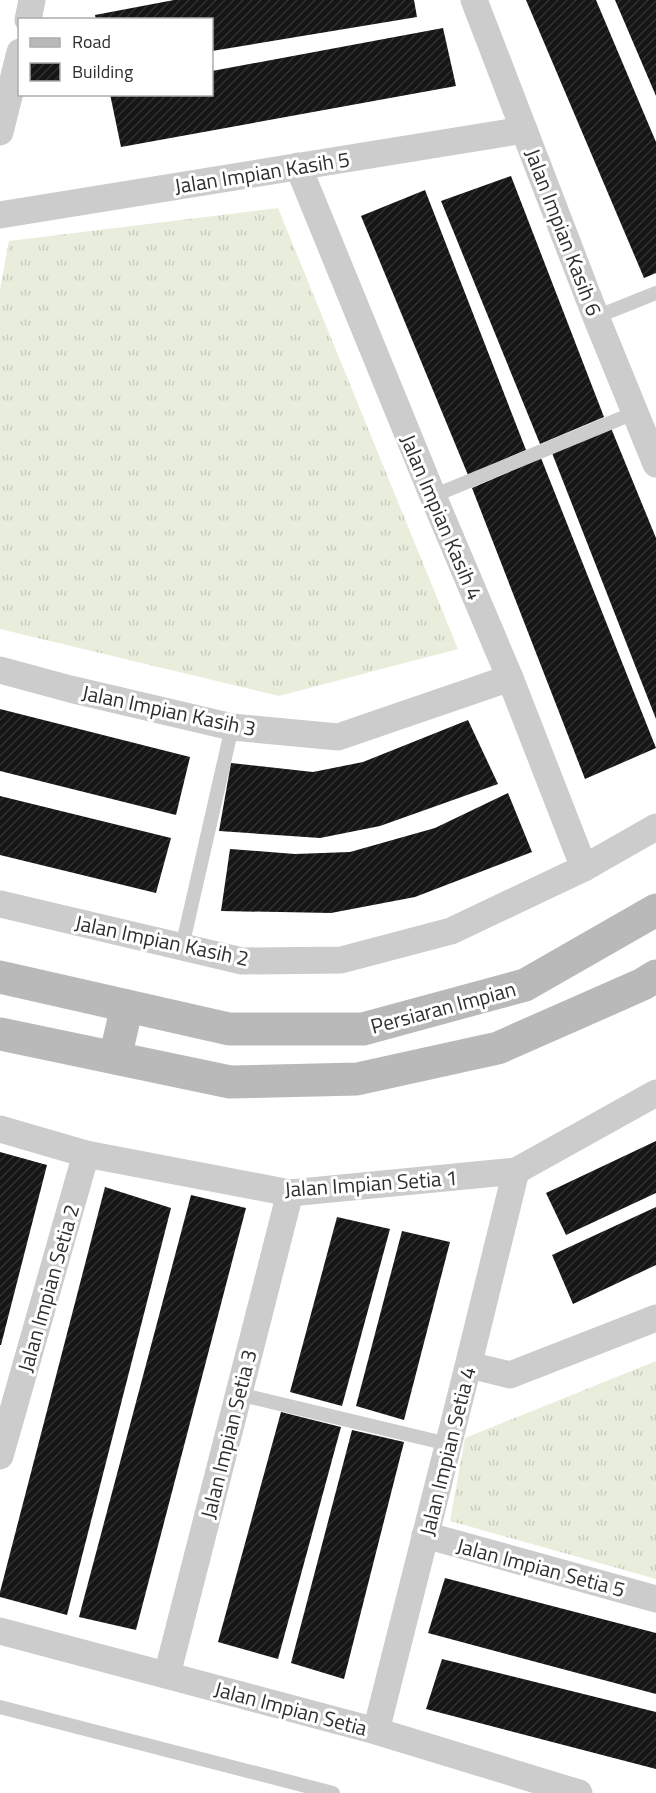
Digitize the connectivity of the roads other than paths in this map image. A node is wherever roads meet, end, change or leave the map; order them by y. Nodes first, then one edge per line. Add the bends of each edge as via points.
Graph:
1 (32, 0) edge
2 (474, 0) edge
3 (28, 18) edge
4 (18, 60) edge
5 (524, 130) junction
6 (0, 132) edge
7 (298, 166) junction
8 (0, 215) edge
9 (656, 293) edge
10 (596, 317) junction
11 (634, 413) junction
12 (656, 464) edge
13 (433, 496) junction
14 (0, 670) edge
15 (510, 678) junction
16 (232, 727) junction
17 (656, 826) edge
18 (584, 868) junction
19 (0, 904) edge
20 (656, 910) edge
21 (182, 947) junction
22 (656, 976) edge
23 (0, 978) edge
24 (127, 1006) junction
25 (0, 1034) edge
26 (115, 1058) junction
27 (656, 1093) edge
28 (0, 1129) edge
29 (86, 1154) junction
30 (516, 1171) junction
31 (290, 1193) junction
32 (656, 1318) edge
33 (469, 1365) junction
34 (238, 1394) junction
35 (448, 1444) junction
36 (0, 1456) edge
37 (425, 1535) junction
38 (656, 1599) edge
39 (0, 1632) edge
40 (166, 1675) junction
41 (0, 1707) edge
42 (376, 1731) junction
43 (333, 1793) edge
44 (579, 1793) edge

1 - 3 street
2 - 5 street, Jalan Impian Kasih 6
4 - 6 street
5 - 7 street, Jalan Impian Kasih 5
5 - 10 street, Jalan Impian Kasih 6
7 - 8 street, Jalan Impian Kasih 5
7 - 13 street, Jalan Impian Kasih 4
9 - 10 lane
10 - 11 street, Jalan Impian Kasih 6
11 - 12 street, Jalan Impian Kasih 6
11 - 13 lane
13 - 15 street, Jalan Impian Kasih 4
14 - 16 street, Jalan Impian Kasih 3
15 - 16 street, Jalan Impian Kasih 3 via 338,737
15 - 18 street, Jalan Impian Kasih 4
16 - 21 lane
17 - 18 street, Jalan Impian Kasih 2
18 - 21 street, Jalan Impian Kasih 2 via 451,930 341,960 242,961
19 - 21 street, Jalan Impian Kasih 2
20 - 24 street, Persiaran Impian via 525,985 363,1029 230,1029
22 - 26 street via 498,1048 357,1079 230,1082
23 - 24 street, Persiaran Impian
24 - 26 street
25 - 26 street
27 - 30 street, Jalan Impian Setia 1
28 - 29 street, Jalan Impian Setia 1
29 - 31 street, Jalan Impian Setia 1
29 - 36 street, Jalan Impian Setia 2
30 - 31 street, Jalan Impian Setia 1
30 - 33 street, Jalan Impian Setia 4
31 - 34 street, Jalan Impian Setia 3
32 - 33 street via 510,1375
33 - 35 street, Jalan Impian Setia 4
34 - 35 lane
34 - 40 street, Jalan Impian Setia 3
35 - 37 street, Jalan Impian Setia 4
37 - 38 street, Jalan Impian Setia 5
37 - 42 street, Jalan Impian Setia 4
39 - 40 street, Jalan Impian Setia
40 - 42 street, Jalan Impian Setia
41 - 43 lane
42 - 44 street, Jalan Impian Setia

